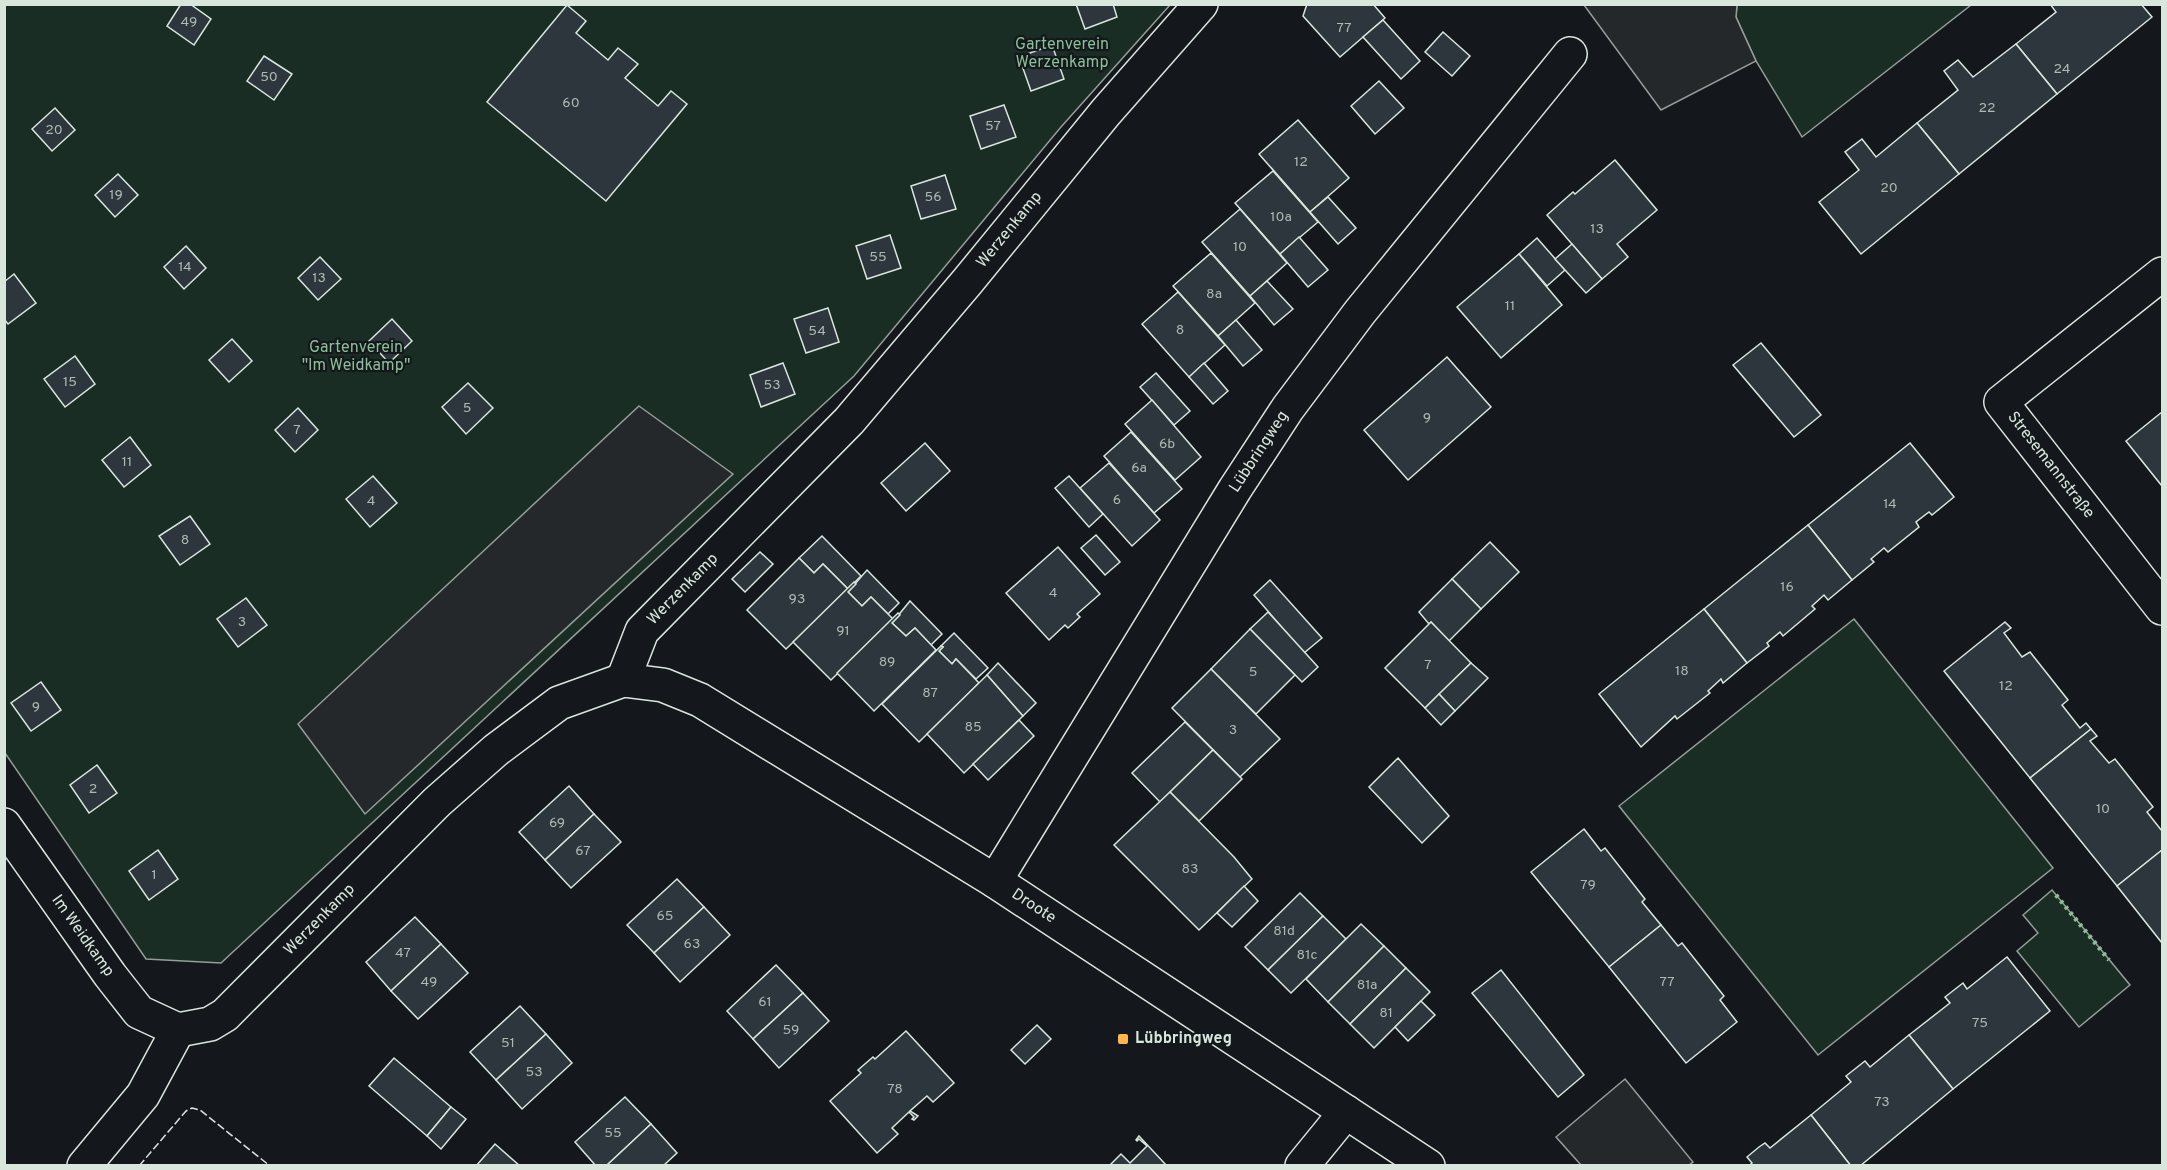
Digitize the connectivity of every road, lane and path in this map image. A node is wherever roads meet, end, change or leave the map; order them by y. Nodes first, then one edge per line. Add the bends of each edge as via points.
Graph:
1 (1201, 4) edge
2 (1570, 54) dead end
3 (2163, 274) edge
4 (2163, 608) edge
5 (623, 680) junction
6 (4, 825) edge
7 (995, 881) junction
8 (178, 1030) junction
9 (1346, 1112) junction
10 (84, 1166) edge
11 (1302, 1166) edge
12 (1428, 1166) edge

1 - 5 street, Werzenkamp via 849,421 642,631
2 - 7 street, Lübbringweg via 1360,312 1288,408
3 - 4 street, Stresemannstraße via 2001,402
5 - 7 street, Droote via 663,685 700,700
5 - 8 street, Werzenkamp via 559,703 496,750 437,802 225,1015 210,1024
6 - 8 street, Im Weidkamp via 139,1012
7 - 9 street, Droote
8 - 10 street via 143,1095
9 - 11 street
9 - 12 street, Droote

